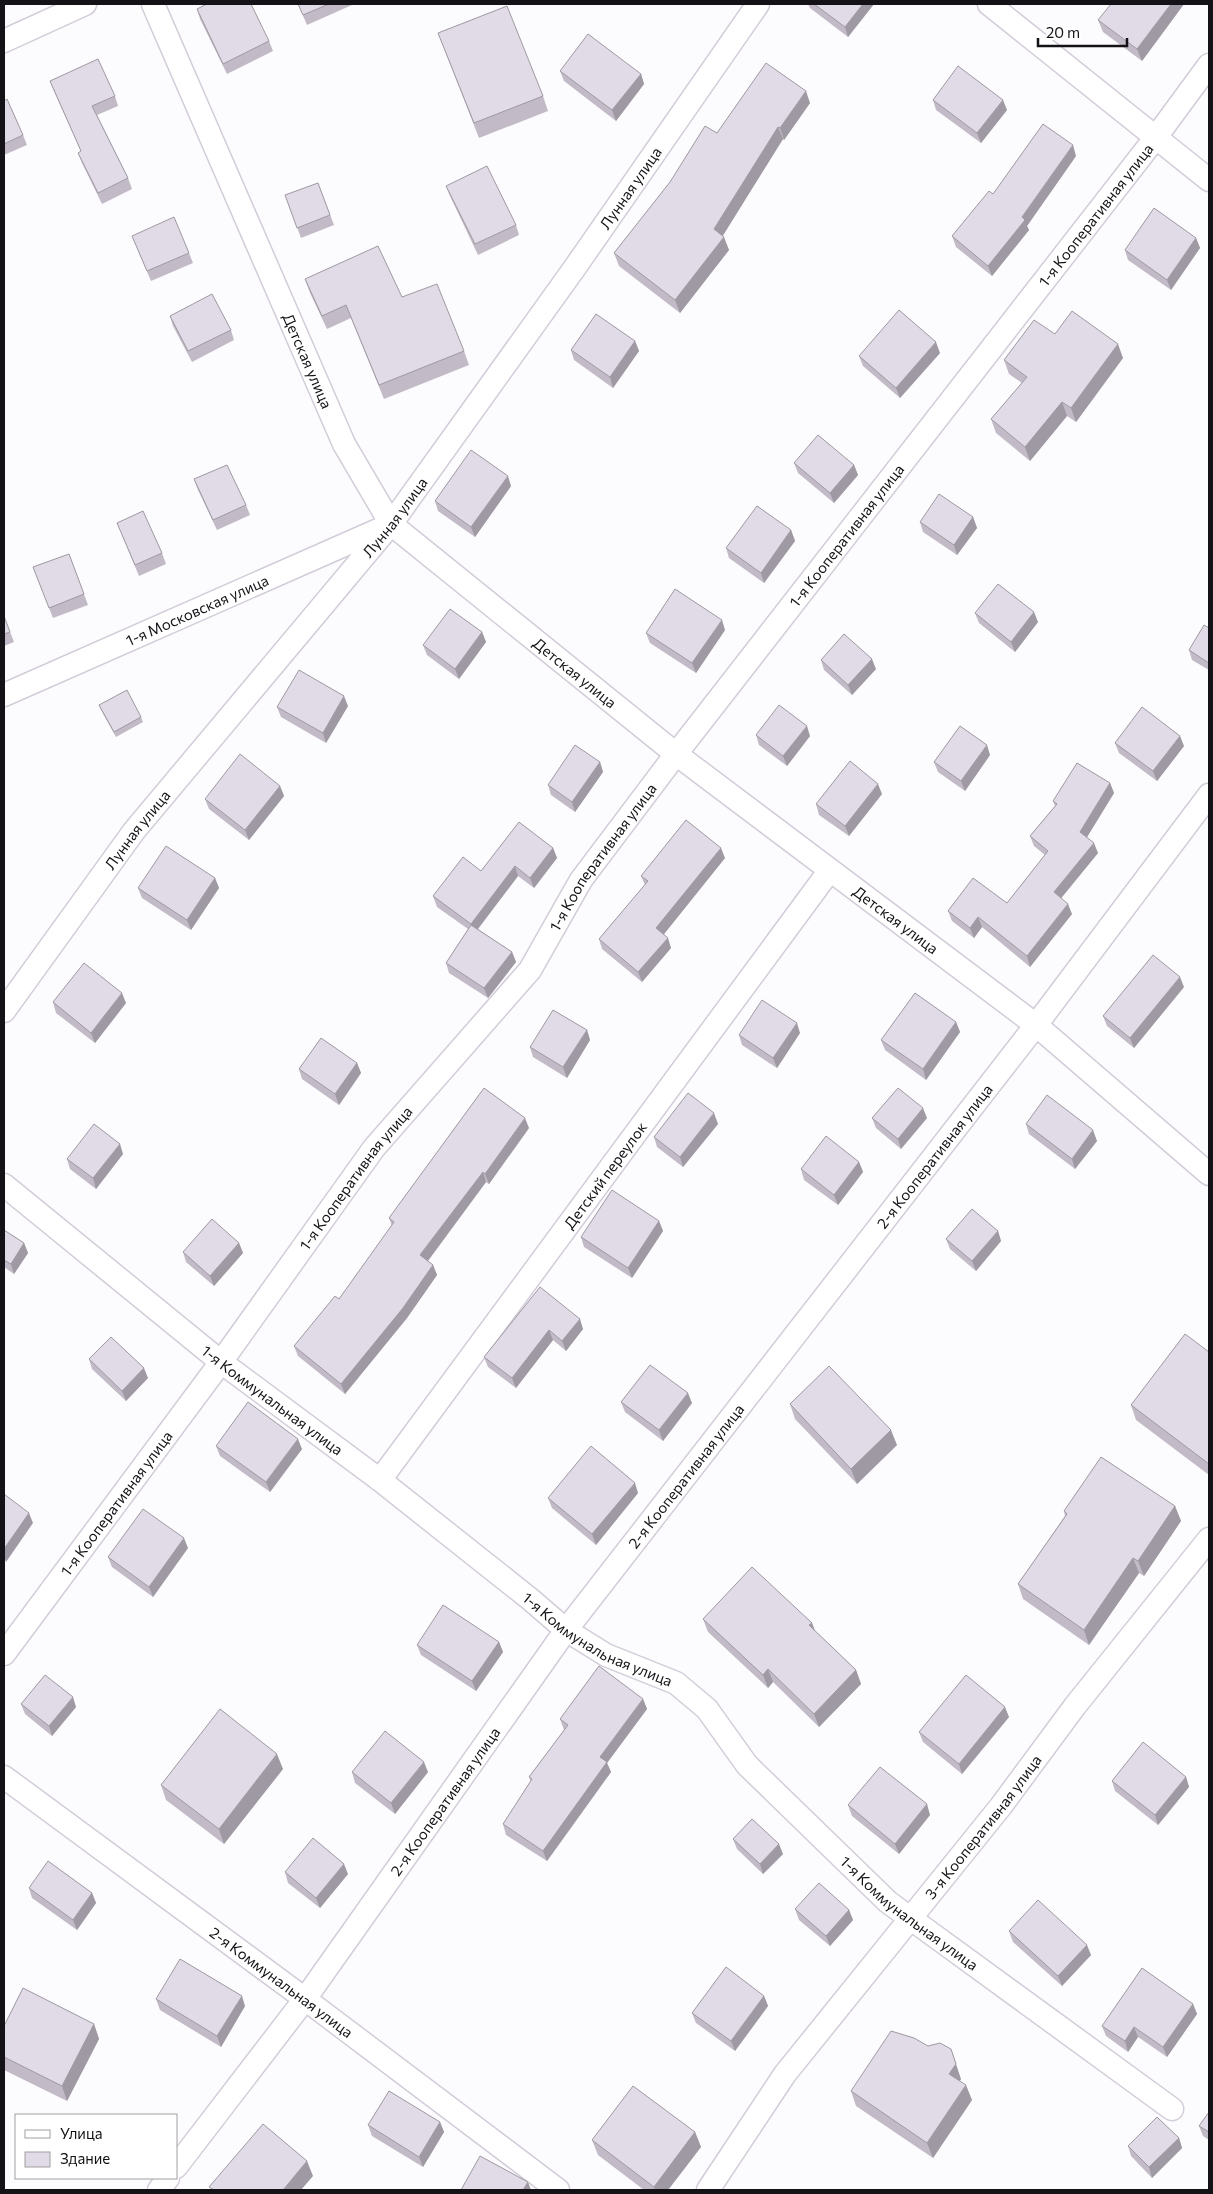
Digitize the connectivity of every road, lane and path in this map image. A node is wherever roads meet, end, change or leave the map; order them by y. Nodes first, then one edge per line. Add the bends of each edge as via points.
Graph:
1 (85, 4) edge
2 (153, 4) edge
3 (758, 4) edge
4 (989, 4) edge
5 (4, 41) edge
6 (1209, 64) edge
7 (1156, 137) junction
8 (1209, 180) edge
9 (391, 524) junction
10 (4, 695) edge
11 (676, 754) junction
12 (1209, 795) edge
13 (830, 870) junction
14 (4, 1010) edge
15 (1036, 1025) junction
16 (1209, 1174) edge
17 (4, 1185) edge
18 (221, 1362) junction
19 (380, 1480) junction
20 (1209, 1539) edge
21 (566, 1630) junction
22 (4, 1654) edge
23 (4, 1777) edge
24 (910, 1917) junction
25 (305, 1999) junction
26 (1172, 2109) dead end
27 (178, 2165) edge
28 (167, 2179) edge
29 (159, 2190) edge
30 (558, 2190) edge
31 (708, 2190) edge

1 - 5 street
2 - 9 street, Детская улица via 344,444
3 - 9 street, Лунная улица
4 - 7 street
6 - 7 street, 1-я Кооперативная улица
7 - 8 street
7 - 11 street, 1-я Кооперативная улица
9 - 10 street, 1-я Московская улица
9 - 11 street, Детская улица
9 - 14 street, Лунная улица via 134,831
11 - 13 street, Детская улица
11 - 18 street, 1-я Кооперативная улица via 581,880 530,970 374,1148
12 - 15 street, 2-я Кооперативная улица
13 - 15 street, Детская улица
13 - 19 street, Детский переулок
15 - 16 street, Детская улица
15 - 21 street, 2-я Кооперативная улица
17 - 18 street, 1-я Коммунальная улица
18 - 19 street, 1-я Коммунальная улица
18 - 22 street, 1-я Кооперативная улица
19 - 21 street, 1-я Коммунальная улица
20 - 24 street, 3-я Кооперативная улица via 1075,1706 1001,1806
21 - 24 street, 1-я Коммунальная улица via 606,1655 676,1682 707,1709 747,1765 888,1902
21 - 25 street, 2-я Кооперативная улица
23 - 25 street, 2-я Коммунальная улица
24 - 26 street, 1-я Коммунальная улица
24 - 31 street, 3-я Кооперативная улица via 785,2074
25 - 27 street, 2-я Кооперативная улица
25 - 30 street, 2-я Коммунальная улица
28 - 29 street

